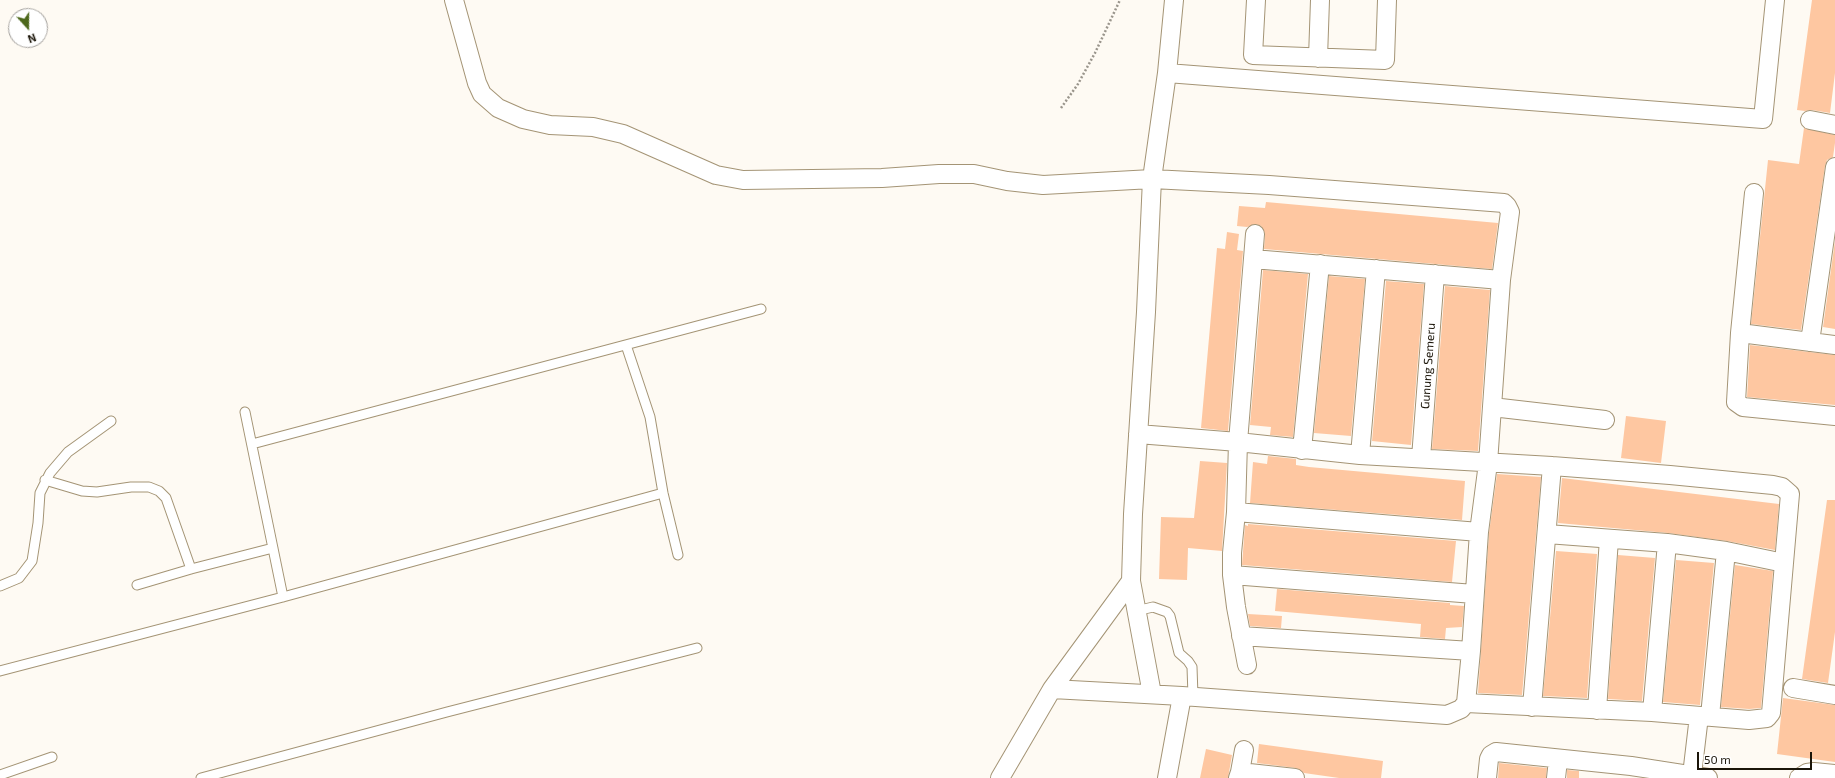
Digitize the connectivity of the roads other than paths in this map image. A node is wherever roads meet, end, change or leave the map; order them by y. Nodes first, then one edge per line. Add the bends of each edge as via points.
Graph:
1 (454, 0) edge
2 (1174, 0) edge
3 (1256, 0) edge
4 (1320, 0) edge
5 (1387, 0) edge
6 (1775, 0) edge
7 (1318, 58) junction
8 (1167, 73) junction
9 (1810, 120) dead end
10 (1835, 125) edge
11 (1835, 167) edge
12 (1152, 179) junction
13 (1754, 193) dead end
14 (1256, 234) dead end
15 (1253, 259) junction
16 (1320, 264) junction
17 (1376, 269) junction
18 (1434, 274) junction
19 (1501, 280) junction
20 (761, 309) dead end
21 (1740, 333) junction
22 (1810, 342) junction
23 (626, 345) junction
24 (1835, 345) edge
25 (1492, 407) junction
26 (245, 412) dead end
27 (1835, 416) edge
28 (1605, 420) dead end
29 (112, 421) dead end
30 (1138, 434) junction
31 (1238, 442) junction
32 (252, 444) junction
33 (1302, 450) junction
34 (1360, 455) junction
35 (1421, 458) junction
36 (1488, 463) junction
37 (1552, 466) junction
38 (45, 480) junction
39 (662, 493) junction
40 (1236, 512) junction
41 (1479, 532) junction
42 (1547, 534) junction
43 (1609, 539) junction
44 (1667, 543) junction
45 (273, 548) junction
46 (1726, 551) junction
47 (678, 554) dead end
48 (1784, 563) junction
49 (191, 569) junction
50 (1232, 575) junction
51 (1131, 581) junction
52 (137, 585) dead end
53 (0, 586) edge
54 (1474, 594) junction
55 (284, 597) junction
56 (1136, 611) junction
57 (1241, 636) junction
58 (698, 648) dead end
59 (1471, 651) junction
60 (1247, 665) dead end
61 (0, 671) edge
62 (1793, 688) dead end
63 (1052, 690) junction
64 (1152, 694) junction
65 (1835, 695) edge
66 (1187, 696) junction
67 (1466, 703) junction
68 (1532, 707) junction
69 (1597, 710) junction
70 (1652, 712) junction
71 (1705, 716) junction
72 (1244, 750) dead end
73 (52, 756) dead end
74 (1558, 760) junction
75 (1630, 772) edge
76 (1699, 774) edge
77 (1835, 774) edge
78 (0, 775) edge
79 (1239, 775) edge
80 (1802, 776) edge
81 (201, 778) edge
82 (1000, 778) edge
83 (1167, 778) edge
84 (1295, 778) edge
85 (1487, 778) edge
86 (1556, 778) edge

1 - 12 street via 477,83 482,94 498,108 523,119 550,125 593,127 623,134 716,175 743,180 974,174 1043,185
2 - 8 street
3 - 7 street via 1253,55
4 - 7 street
5 - 7 street via 1385,60
6 - 8 street via 1764,119
8 - 12 street
9 - 10 street
11 - 22 street
12 - 19 street via 1270,185 1504,203 1510,212
12 - 30 street
13 - 21 street
14 - 15 street
15 - 16 street
15 - 31 street
16 - 17 street
16 - 33 street
17 - 18 street
17 - 34 street
18 - 19 street
18 - 35 street, Gunung Semeru
19 - 25 street
20 - 23 lane
21 - 22 street
21 - 27 street via 1735,399 1737,404 1743,407
22 - 24 street
23 - 32 lane
23 - 39 lane via 650,417
25 - 28 street
25 - 36 street
26 - 32 lane
29 - 38 lane via 68,452
30 - 31 street
30 - 51 street
31 - 33 street
31 - 40 street
32 - 45 lane
33 - 34 street
34 - 35 street
35 - 36 street
36 - 37 street
36 - 41 street
37 - 42 street
37 - 48 street via 1782,487 1791,498
38 - 49 lane via 82,491 149,487 158,491 166,498
38 - 53 lane via 40,493 32,562 19,578
39 - 47 lane
39 - 55 lane
40 - 41 street
40 - 50 street
41 - 54 street
42 - 43 street
42 - 68 street
43 - 44 street
43 - 69 street
44 - 46 street
44 - 70 street
45 - 49 lane
45 - 55 lane
46 - 48 street
46 - 71 street
48 - 71 street via 1769,716 1749,720
49 - 52 lane
50 - 54 street
50 - 57 street
51 - 56 street
51 - 63 street
54 - 59 street
55 - 61 lane
56 - 64 street
56 - 66 lane via 1153,607 1167,612 1170,616 1179,653 1192,667
57 - 59 street
57 - 60 street
58 - 81 lane
59 - 67 street
62 - 65 street
63 - 64 street
63 - 82 street
64 - 66 street
66 - 67 street via 1447,715
66 - 83 street
67 - 68 street
68 - 69 street
69 - 70 street
70 - 71 street
71 - 76 street via 1696,737
72 - 79 street
73 - 78 lane
74 - 75 street
74 - 85 street via 1496,752 1489,759
74 - 86 street
75 - 76 street
77 - 80 street via 1814,772
79 - 84 street

